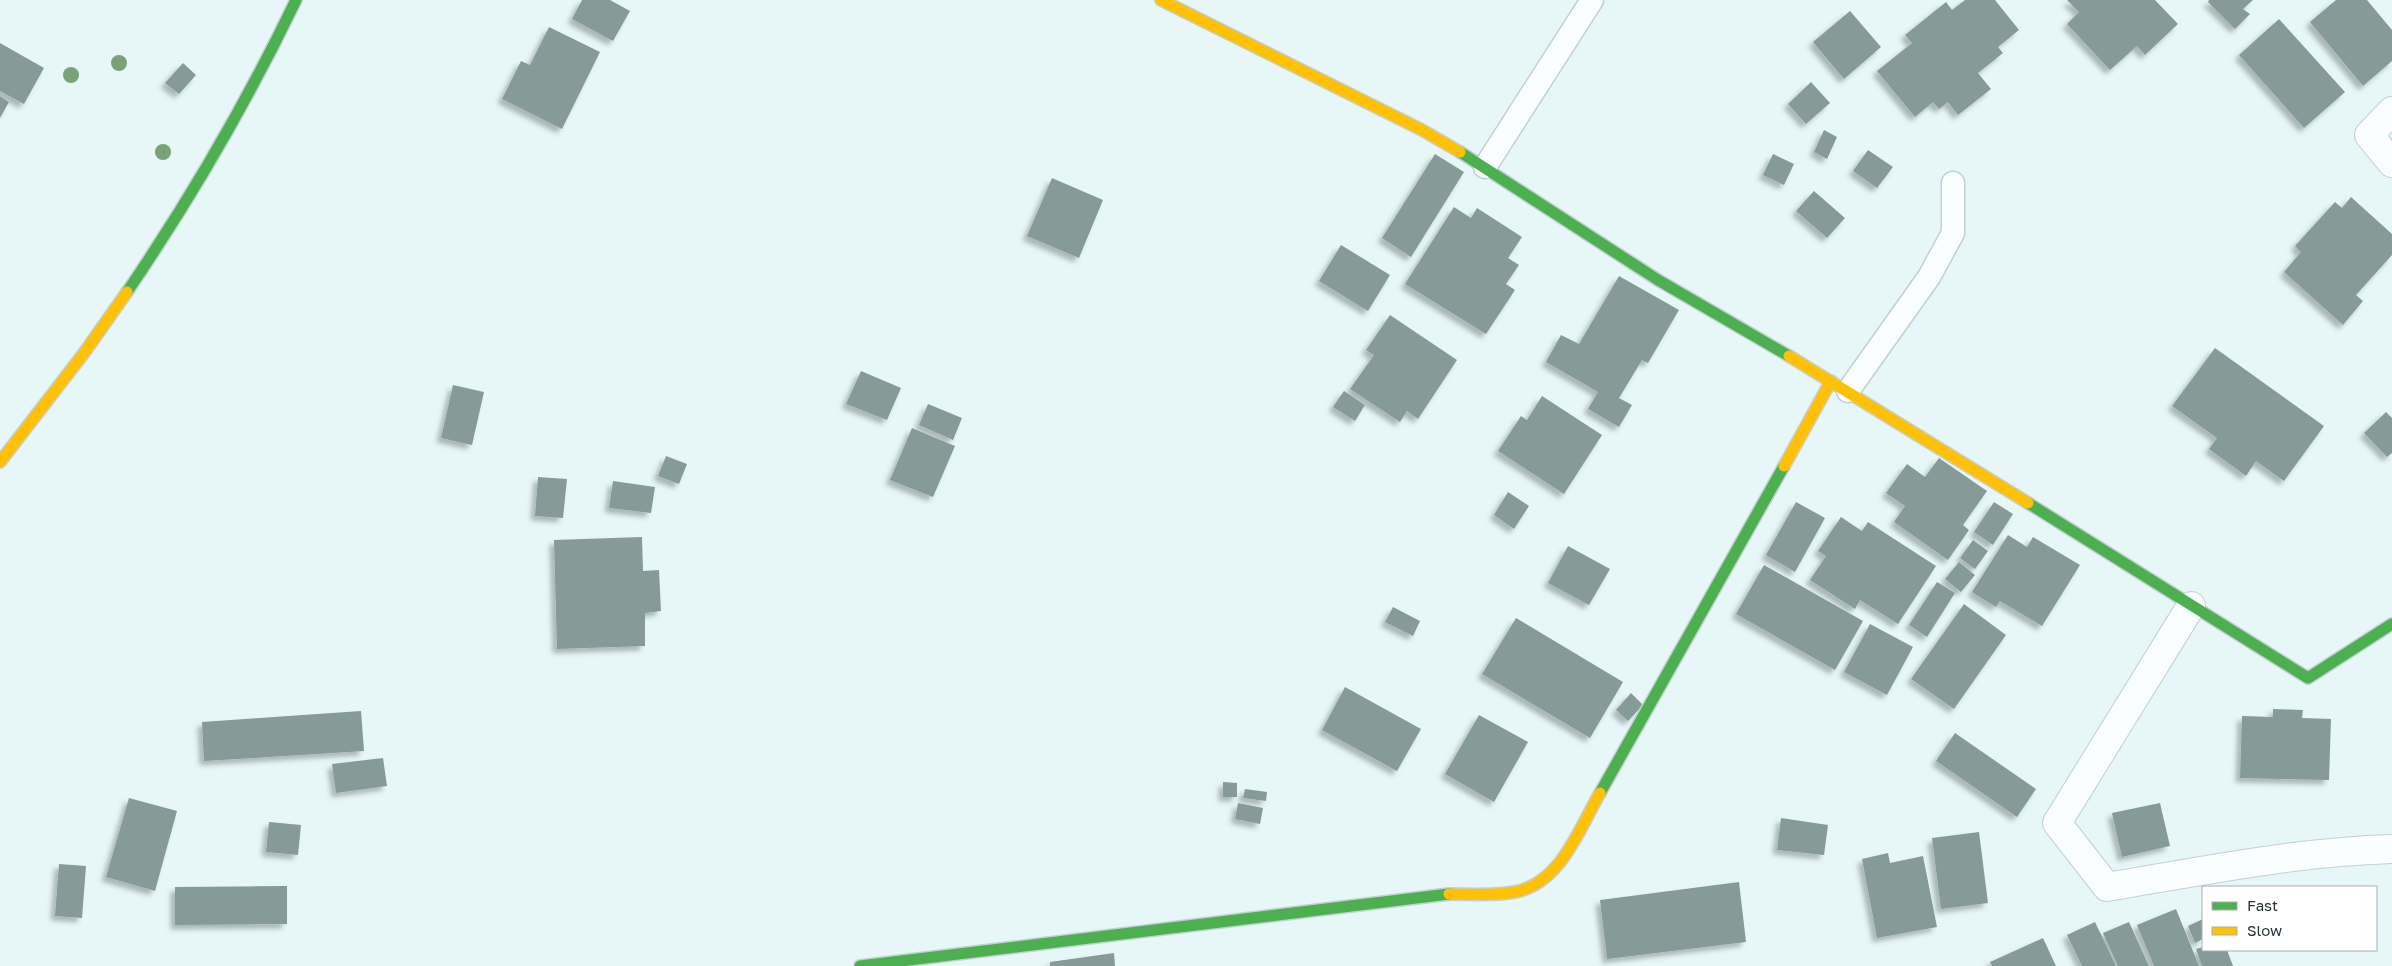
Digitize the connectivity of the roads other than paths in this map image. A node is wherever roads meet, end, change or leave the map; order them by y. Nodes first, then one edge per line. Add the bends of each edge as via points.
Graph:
1 (296, 0) edge
2 (1161, 0) edge
3 (1592, 0) edge
4 (2392, 111) edge
5 (2392, 163) edge
6 (1485, 167) junction
7 (1953, 183) dead end
8 (1840, 386) junction
9 (0, 462) edge
10 (2191, 606) junction
11 (2392, 624) edge
12 (2392, 849) edge
13 (860, 966) edge

1 - 9 street via 272,54 230,132 176,220 58,389
2 - 6 street via 1422,130
3 - 6 lane
4 - 5 street via 2370,134
6 - 8 street via 1658,280
7 - 8 lane via 1953,233 1929,277
8 - 10 street
8 - 13 street via 1566,850 1550,875 1531,888 1504,893 1448,894
10 - 11 street via 2308,678
10 - 12 street via 2057,824 2107,887 2234,865 2339,851

